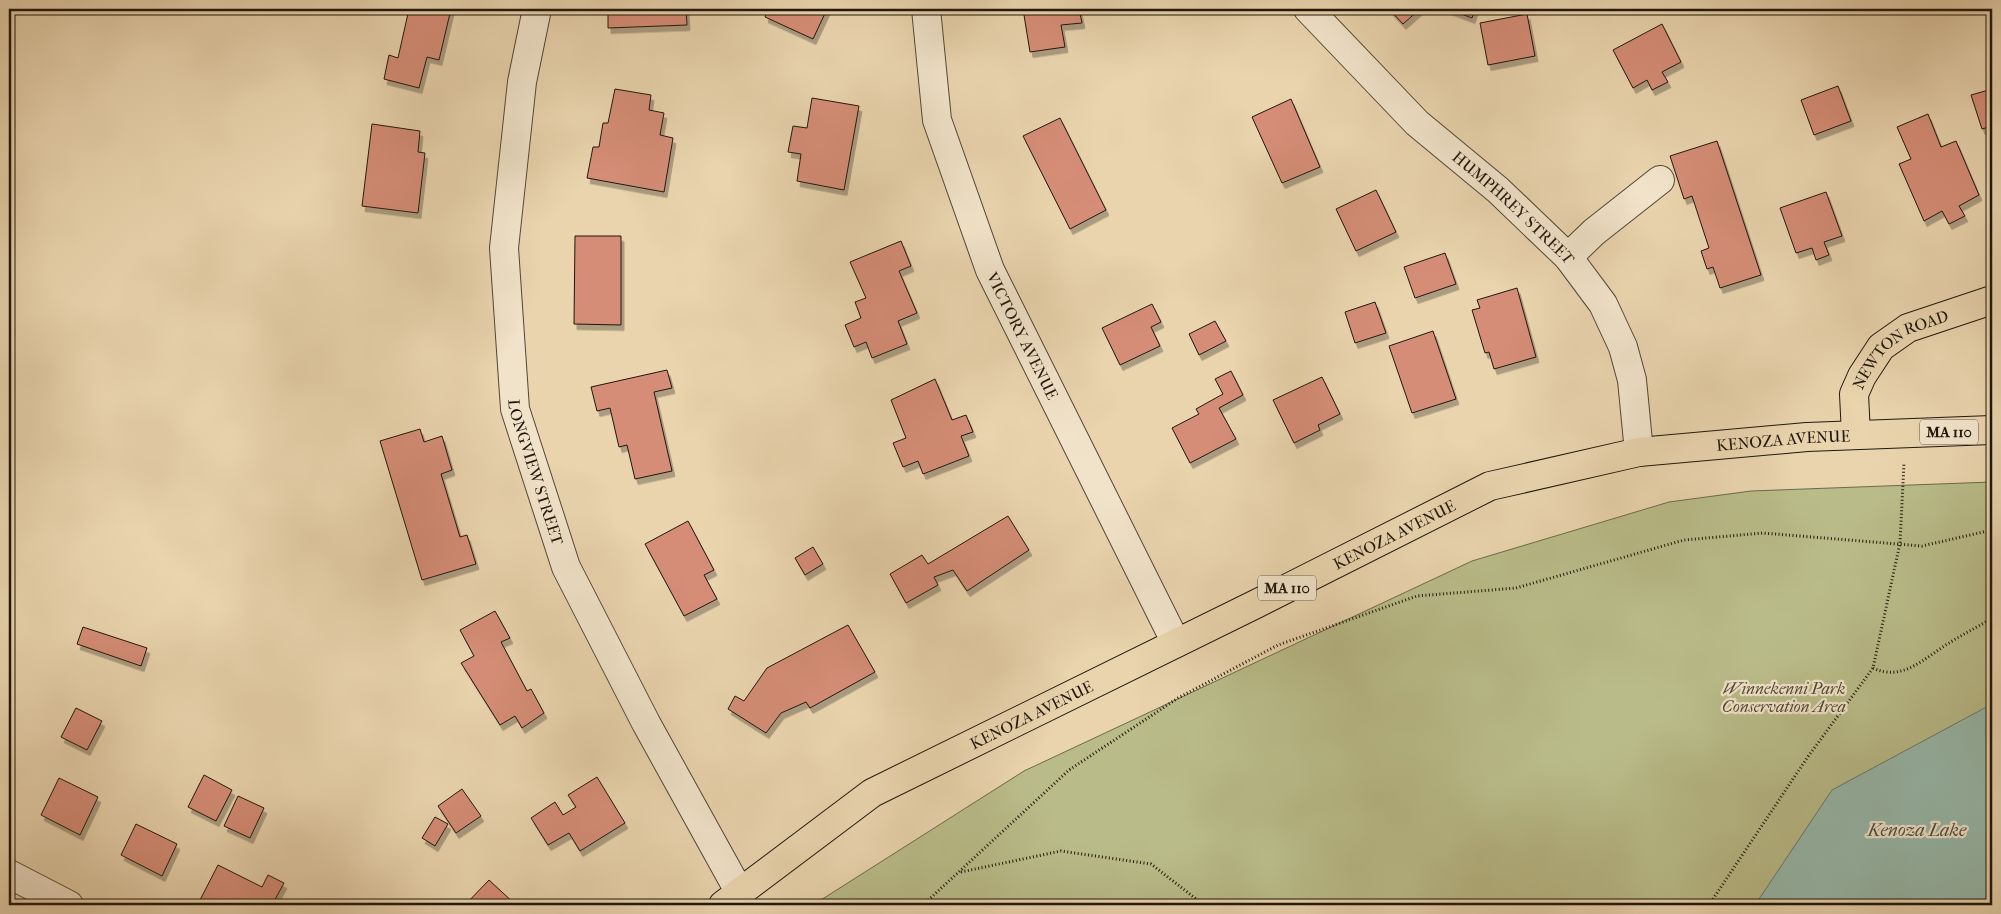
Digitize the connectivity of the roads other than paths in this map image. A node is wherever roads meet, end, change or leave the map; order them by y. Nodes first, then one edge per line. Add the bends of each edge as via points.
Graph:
1 (537, 9) edge
2 (926, 9) edge
3 (1308, 9) edge
4 (1660, 180) dead end
5 (1568, 257) junction
6 (1992, 300) edge
7 (1992, 430) edge
8 (1856, 435) junction
9 (1639, 452) junction
10 (1176, 643) junction
11 (9, 874) edge
12 (732, 899) edge
13 (68, 905) edge

1 - 12 street, LONGVIEW STREET via 522,82 504,248 514,409 566,567
2 - 10 street, VICTORY AVENUE via 937,120 990,270
3 - 5 street, HUMPHREY STREET via 1418,123 1498,190
4 - 5 street
5 - 9 street, HUMPHREY STREET via 1603,304 1623,347 1632,380
6 - 8 main road, NEWTON ROAD via 1908,328 1881,347 1854,394
7 - 8 main road, KENOZA AVENUE / MA 110
8 - 9 main road, KENOZA AVENUE / MA 110
9 - 10 main road, KENOZA AVENUE / MA 110 via 1490,486
10 - 12 main road, KENOZA AVENUE / MA 110 via 872,793
11 - 13 street

